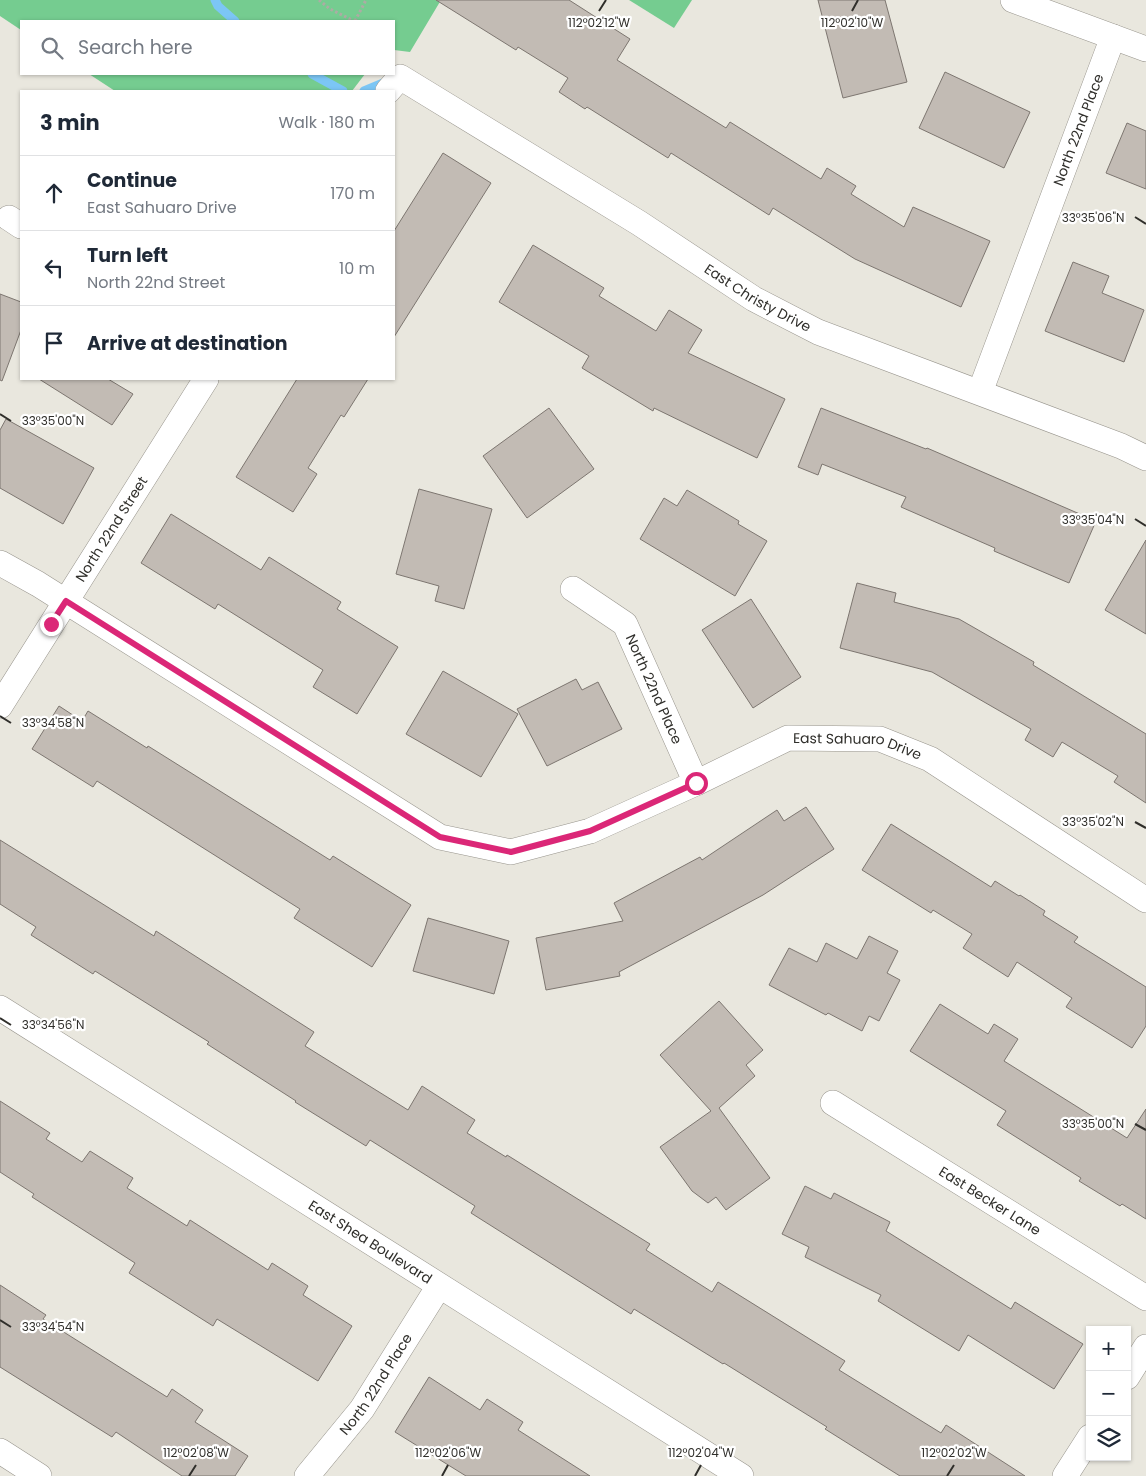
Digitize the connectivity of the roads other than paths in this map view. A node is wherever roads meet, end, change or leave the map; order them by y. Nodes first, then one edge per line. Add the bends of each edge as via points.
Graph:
1 (1013, 0) edge
2 (1113, 37) junction
3 (1146, 49) edge
4 (394, 84) edge
5 (205, 380) edge
6 (980, 392) junction
7 (1146, 458) edge
8 (0, 563) edge
9 (573, 589) dead end
10 (66, 601) junction
11 (0, 706) edge
12 (696, 783) junction
13 (1146, 900) edge
14 (0, 1008) edge
15 (834, 1103) dead end
16 (438, 1286) junction
17 (1146, 1298) edge
18 (1146, 1347) edge
19 (1131, 1371) edge
20 (1086, 1443) edge
21 (0, 1451) edge
22 (39, 1476) edge
23 (306, 1476) edge
24 (741, 1476) edge
25 (1065, 1476) edge

1 - 2 street
2 - 3 street
2 - 6 street, North 22nd Place
4 - 6 street, East Christy Drive via 639,223 754,299 818,332
5 - 10 street, North 22nd Street
6 - 7 street, East Christy Drive
8 - 10 street, East Sahuaro Drive
9 - 12 street, North 22nd Place via 624,624
10 - 11 street, North 22nd Street
10 - 12 street, East Sahuaro Drive via 440,837 511,852 590,831
12 - 13 street, East Sahuaro Drive via 788,738 880,740 930,760
14 - 16 street, East Shea Boulevard
15 - 17 street, East Becker Lane
16 - 23 street, North 22nd Place via 362,1409
16 - 24 street, East Shea Boulevard
18 - 19 street
20 - 25 street
21 - 22 street

